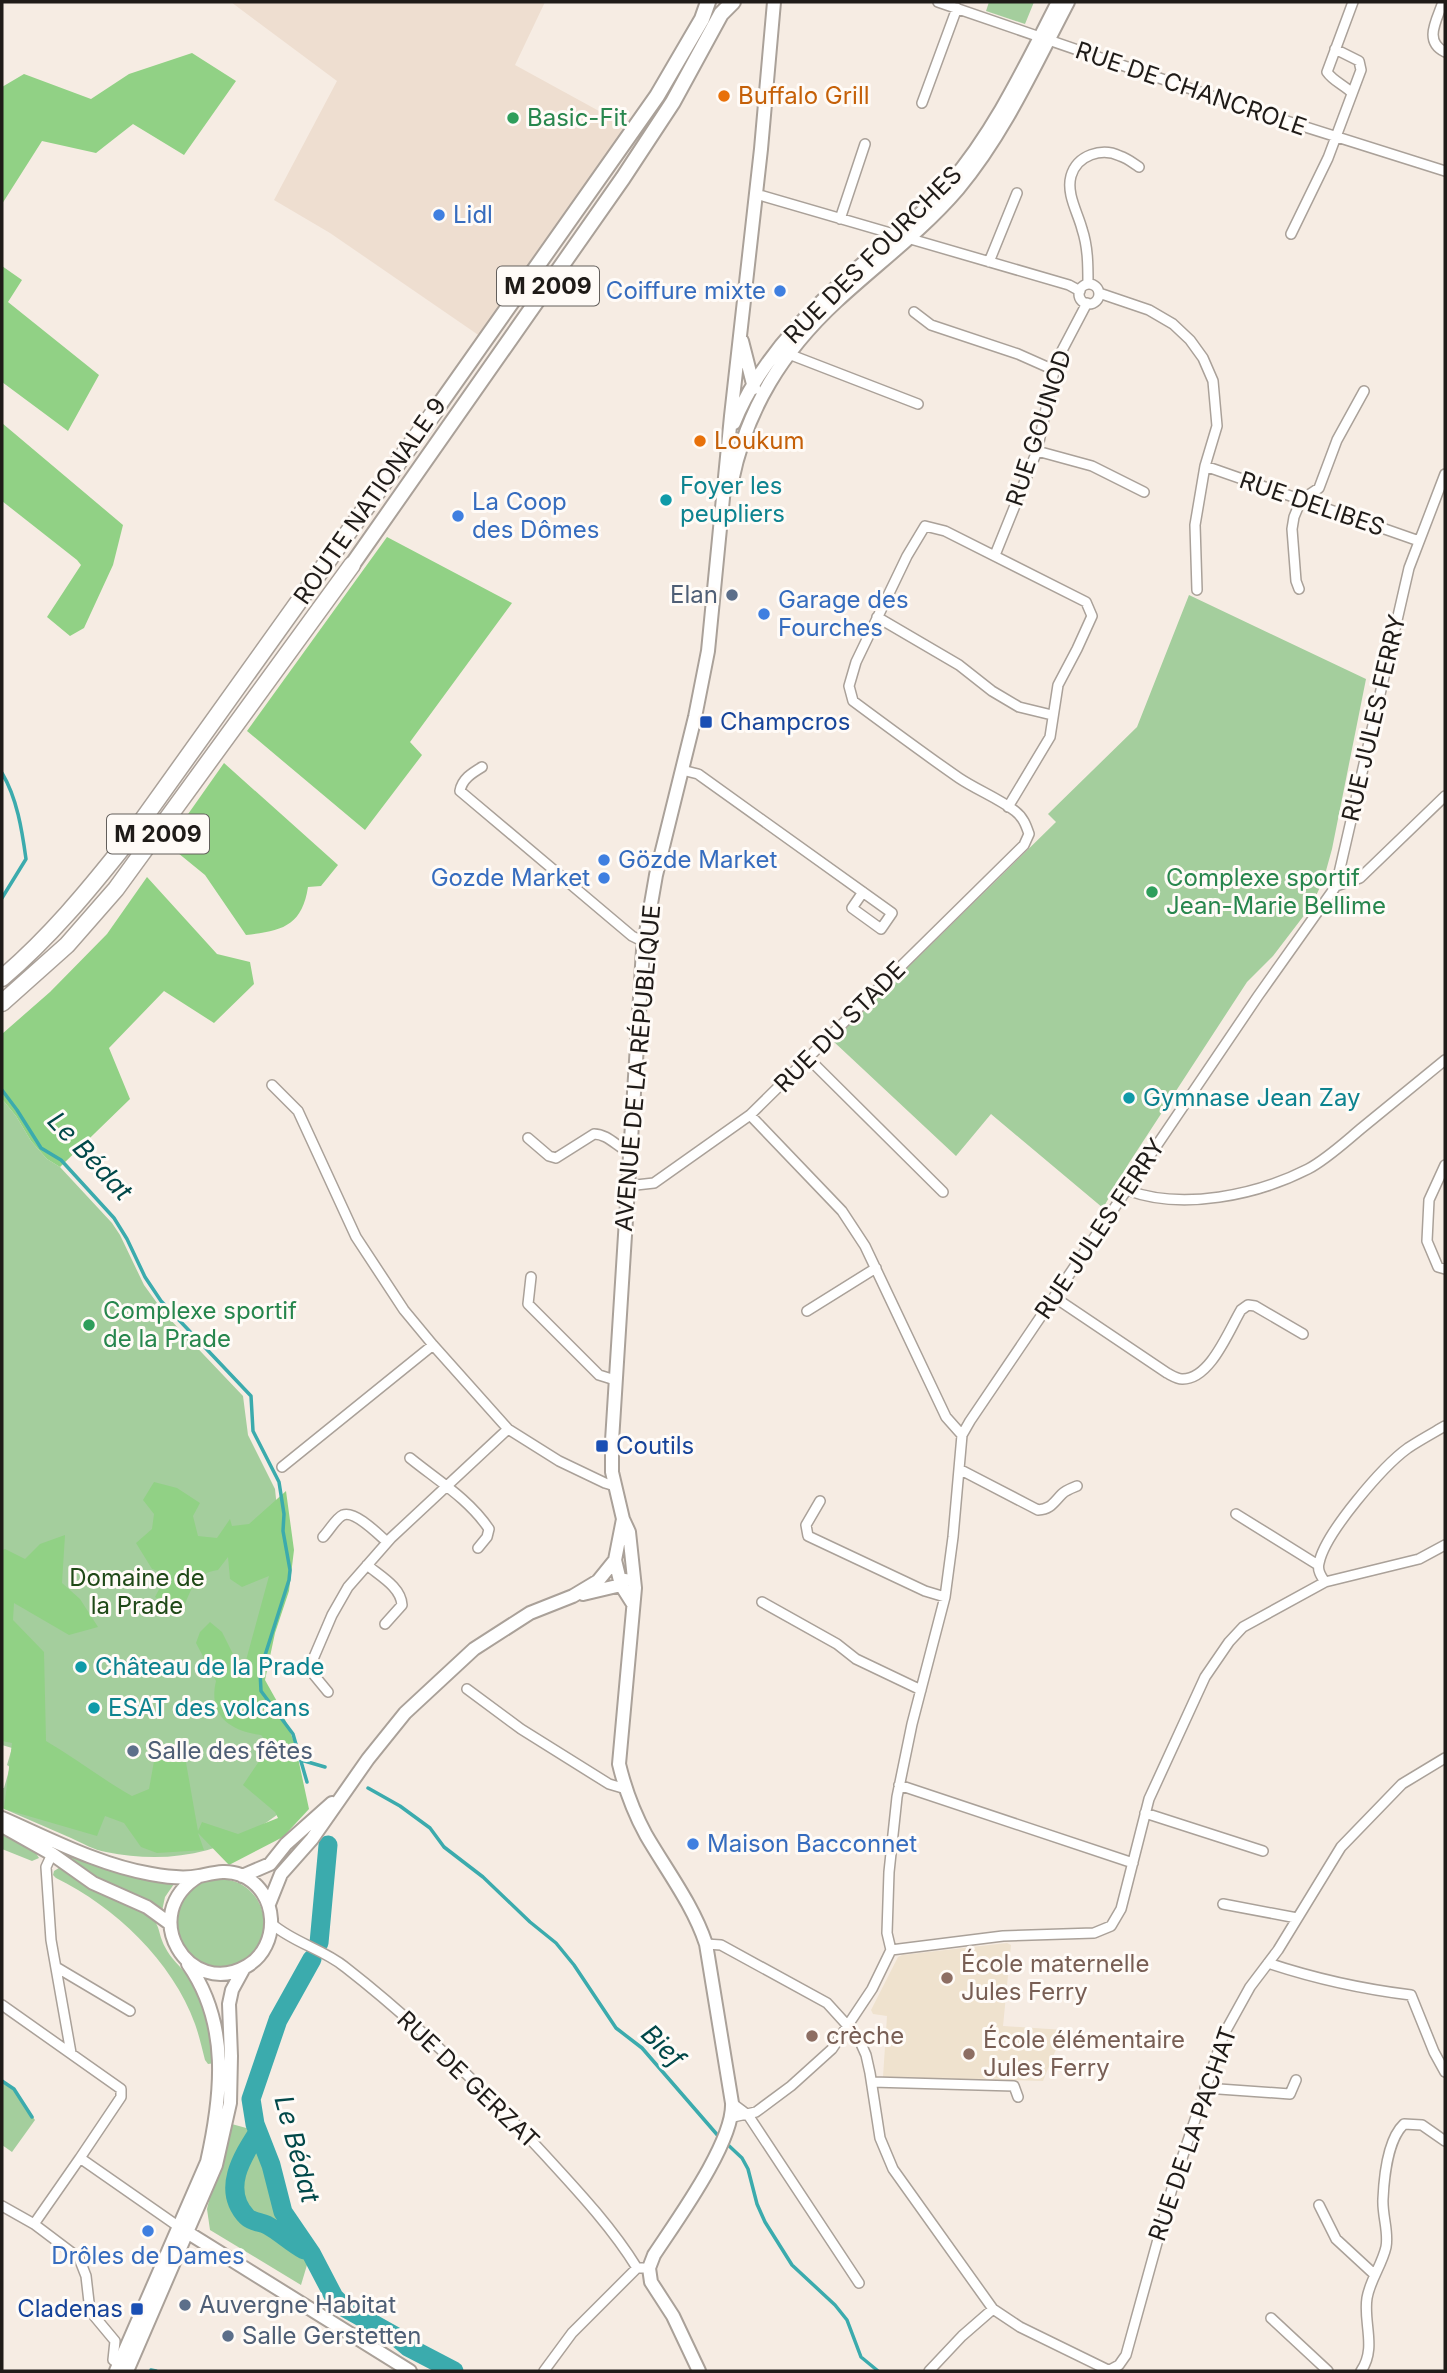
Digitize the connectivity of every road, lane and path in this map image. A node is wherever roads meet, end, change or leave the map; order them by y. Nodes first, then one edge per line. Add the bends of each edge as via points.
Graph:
1 (708, 2) edge
2 (733, 2) edge
3 (774, 2) edge
4 (938, 2) edge
5 (1058, 2) edge
6 (1068, 2) edge
7 (1353, 2) edge
8 (1443, 2) edge
9 (957, 8) junction
10 (1044, 39) junction
11 (1335, 50) junction
12 (1445, 52) edge
13 (1352, 93) junction
14 (922, 103) dead end
15 (1337, 137) junction
16 (865, 144) dead end
17 (1139, 167) dead end
18 (1445, 171) edge
19 (1017, 193) dead end
20 (756, 194) junction
21 (840, 219) junction
22 (1292, 234) dead end
23 (902, 237) junction
24 (989, 262) junction
25 (1088, 284) junction
26 (1080, 291) junction
27 (1099, 293) junction
28 (1087, 303) junction
29 (914, 312) dead end
30 (740, 332) junction
31 (783, 352) junction
32 (1054, 370) junction
33 (753, 386) junction
34 (1364, 391) dead end
35 (759, 401) junction
36 (918, 404) dead end
37 (435, 411) joint
38 (729, 436) junction
39 (1037, 451) junction
40 (1205, 466) junction
41 (1445, 474) edge
42 (1144, 492) dead end
43 (1301, 500) junction
44 (720, 538) junction
45 (1419, 541) junction
46 (995, 555) junction
47 (352, 565) joint
48 (1299, 589) dead end
49 (1197, 590) dead end
50 (877, 617) junction
51 (1052, 715) junction
52 (482, 767) dead end
53 (682, 769) junction
54 (1445, 796) edge
55 (1008, 807) junction
56 (1336, 886) junction
57 (863, 892) junction
58 (644, 942) junction
59 (2, 978) edge
60 (2, 1003) edge
61 (808, 1058) junction
62 (1445, 1060) edge
63 (272, 1084) dead end
64 (750, 1115) junction
65 (528, 1138) dead end
66 (629, 1152) junction
67 (1445, 1165) edge
68 (627, 1186) junction
69 (1128, 1190) junction
70 (943, 1192) dead end
71 (876, 1268) junction
72 (1445, 1269) edge
73 (531, 1277) dead end
74 (1054, 1297) junction
75 (807, 1311) dead end
76 (1303, 1334) dead end
77 (433, 1345) junction
78 (615, 1380) junction
79 (1445, 1426) edge
80 (508, 1429) junction
81 (962, 1435) junction
82 (410, 1458) dead end
83 (282, 1467) dead end
84 (959, 1469) junction
85 (445, 1486) junction
86 (615, 1486) junction
87 (1077, 1486) dead end
88 (820, 1501) dead end
89 (1236, 1514) dead end
90 (623, 1519) junction
91 (323, 1537) dead end
92 (387, 1542) junction
93 (1445, 1545) edge
94 (478, 1548) dead end
95 (615, 1560) junction
96 (367, 1565) junction
97 (1318, 1565) junction
98 (632, 1568) junction
99 (1325, 1582) junction
100 (621, 1586) junction
101 (573, 1596) junction
102 (944, 1597) junction
103 (762, 1602) dead end
104 (635, 1609) junction
105 (385, 1624) dead end
106 (467, 1689) dead end
107 (921, 1690) junction
108 (328, 1692) dead end
109 (1445, 1758) edge
110 (355, 1776) junction
111 (899, 1785) junction
112 (626, 1789) junction
113 (1145, 1813) junction
114 (2, 1818) edge
115 (2, 1826) edge
116 (1263, 1851) dead end
117 (52, 1854) junction
118 (1133, 1863) junction
119 (242, 1875) junction
120 (199, 1876) junction
121 (1223, 1904) dead end
122 (269, 1905) junction
123 (1297, 1918) junction
124 (169, 1923) junction
125 (272, 1924) junction
126 (706, 1944) junction
127 (891, 1950) junction
128 (181, 1954) junction
129 (1268, 1963) junction
130 (56, 1967) junction
131 (245, 1968) junction
132 (2, 2005) edge
133 (130, 2011) dead end
134 (849, 2026) junction
135 (71, 2053) junction
136 (1445, 2072) edge
137 (1296, 2080) dead end
138 (872, 2082) junction
139 (1205, 2088) junction
140 (1018, 2097) dead end
141 (732, 2103) junction
142 (748, 2115) junction
143 (733, 2117) junction
144 (1445, 2141) edge
145 (80, 2158) junction
146 (1319, 2205) dead end
147 (2, 2206) edge
148 (34, 2224) junction
149 (183, 2230) junction
150 (643, 2268) junction
151 (1375, 2275) junction
152 (859, 2283) dead end
153 (993, 2309) junction
154 (1271, 2318) dead end
155 (121, 2369) edge
156 (410, 2371) edge
157 (544, 2371) edge
158 (699, 2371) edge
159 (929, 2371) edge
160 (1109, 2371) edge
161 (1328, 2371) edge
162 (1361, 2371) edge

1 - 37 main road, ROUTE NATIONALE 9 / M 2009 via 657,96
2 - 47 main road, M 2009 via 623,178
3 - 20 street
4 - 9 street, RUE DE CHANCROLE
5 - 10 street
6 - 10 street
7 - 11 street
8 - 12 street via 1432,36
9 - 10 street, RUE DE CHANCROLE
9 - 14 street
10 - 15 street, RUE DE CHANCROLE
10 - 23 street, RUE DES FOURCHES via 990,145 959,188
11 - 13 street via 1327,72
11 - 13 street via 1359,61 1361,70
13 - 15 street
15 - 18 street, RUE DE CHANCROLE
15 - 22 street
16 - 21 street
17 - 25 street via 1118,155 1098,152 1082,159 1071,176 1072,200 1087,252
19 - 24 street
20 - 21 street
20 - 30 street
21 - 23 street
23 - 24 street
23 - 31 street, RUE DES FOURCHES
24 - 26 street
25 - 26 street
25 - 27 street via 1095,285
26 - 28 street
27 - 28 street via 1096,301
27 - 40 street via 1149,310 1173,324 1203,358 1213,381 1217,426
28 - 32 street, RUE GOUNOD
29 - 32 street via 932,325
30 - 33 street
30 - 38 street, AVENUE DE LA RÉPUBLIQUE
31 - 33 street, RUE DES FOURCHES
31 - 35 street, RUE DES FOURCHES
31 - 36 street
32 - 39 street, RUE GOUNOD
33 - 35 street
33 - 38 street, RUE DES FOURCHES
34 - 43 street via 1337,440 1319,488
35 - 44 street, AVENUE DE LA RÉPUBLIQUE via 743,435
37 - 59 highway, ROUTE NATIONALE 9 / M 2009 via 126,843 80,902
38 - 44 street, AVENUE DE LA RÉPUBLIQUE
39 - 42 street via 1092,466
39 - 46 street, RUE GOUNOD
40 - 43 street, RUE DELIBES
40 - 49 street via 1195,525
41 - 45 street, RUE JULES FERRY
43 - 45 street, RUE DELIBES
43 - 48 street via 1292,529
44 - 53 street, AVENUE DE LA RÉPUBLIQUE via 706,662
45 - 56 street, RUE JULES FERRY
46 - 50 street via 925,526
46 - 51 street via 1086,602 1092,616 1058,685
47 - 60 highway, M 2009 via 96,913
50 - 51 street via 1019,707
50 - 55 street via 849,686 853,701 959,778
51 - 55 street via 1049,737
52 - 58 street via 460,791
53 - 57 street via 698,774
53 - 58 street, AVENUE DE LA RÉPUBLIQUE
54 - 56 street via 1360,878
55 - 61 street, RUE DU STADE via 1024,820 1029,834 1024,845
56 - 69 street, RUE JULES FERRY
57 - 57 street via 852,908 881,929 892,913
58 - 66 street, AVENUE DE LA RÉPUBLIQUE
61 - 64 street, RUE DU STADE
61 - 70 street
62 - 69 street via 1309,1169 1223,1197 1153,1198
63 - 77 street via 298,1111 356,1237
64 - 68 street, RUE DU STADE via 654,1184
64 - 71 street via 842,1211
65 - 66 street via 555,1158 594,1134
66 - 68 street, AVENUE DE LA RÉPUBLIQUE
67 - 72 street via 1429,1200 1427,1241 1438,1267
68 - 78 street, AVENUE DE LA RÉPUBLIQUE
69 - 74 street, RUE JULES FERRY
71 - 75 street
71 - 81 street via 946,1417
73 - 78 street via 528,1304 599,1374
74 - 76 street via 1180,1379 1193,1377 1208,1366 1248,1305
74 - 81 street, RUE JULES FERRY
77 - 80 street
77 - 83 street
78 - 86 street, AVENUE DE LA RÉPUBLIQUE
79 - 97 street via 1406,1449 1370,1485 1337,1527
80 - 85 street
80 - 86 street via 559,1461
81 - 84 street, RUE JULES FERRY
82 - 85 street
84 - 87 street via 1038,1510 1047,1509 1063,1492
84 - 102 street, RUE JULES FERRY
85 - 92 street
85 - 94 street via 489,1529
86 - 90 street, AVENUE DE LA RÉPUBLIQUE
88 - 102 street via 806,1525 808,1536
89 - 97 street
90 - 95 street, AVENUE DE LA RÉPUBLIQUE
90 - 98 street, AVENUE DE LA RÉPUBLIQUE via 629,1532
91 - 92 street via 348,1514
92 - 96 street
93 - 99 street via 1419,1559
95 - 100 street, AVENUE DE LA RÉPUBLIQUE
95 - 101 street via 598,1581
96 - 105 street via 401,1597 402,1605
96 - 108 street via 332,1615 312,1664 314,1675
97 - 99 street
98 - 100 street
98 - 104 street, AVENUE DE LA RÉPUBLIQUE
99 - 113 street via 1243,1628 1229,1642 1205,1677
100 - 101 street
100 - 104 street, AVENUE DE LA RÉPUBLIQUE
101 - 110 street via 530,1613 474,1649 405,1713
102 - 107 street, RUE JULES FERRY
103 - 107 street via 856,1659
104 - 112 street, AVENUE DE LA RÉPUBLIQUE via 619,1764
106 - 112 street via 521,1730 609,1784
107 - 111 street, RUE JULES FERRY
109 - 123 street, RUE DE LA PACHAT via 1402,1784 1341,1847
110 - 119 street via 270,1864
110 - 122 street via 312,1839 281,1874
111 - 118 street
111 - 127 street, RUE JULES FERRY via 889,1872 887,1933
112 - 126 street, AVENUE DE LA RÉPUBLIQUE
113 - 116 street
113 - 118 street
114 - 120 street via 103,1861 148,1873
115 - 117 street
117 - 124 street via 93,1883 148,1907
117 - 130 street via 46,1874
118 - 127 street via 1121,1909 1106,1930 1003,1936
119 - 120 street via 227,1871
119 - 122 street via 258,1887
120 - 124 street via 174,1900
121 - 123 street
122 - 125 street
123 - 129 street, RUE DE LA PACHAT
124 - 128 street
125 - 131 street via 267,1945
125 - 150 street, RUE DE GERZAT via 342,1964 446,2053 580,2193
126 - 134 street via 721,1945 827,2003
126 - 141 street, AVENUE DE LA RÉPUBLIQUE
127 - 134 street
128 - 131 street via 191,1964 217,1973
128 - 149 street via 209,2004 221,2069 206,2162
129 - 136 street via 1317,1979 1411,1995
129 - 139 street, RUE DE LA PACHAT via 1224,2034
130 - 133 street
130 - 135 street
131 - 149 street via 229,2004 230,2103 223,2138 216,2165
132 - 135 street
134 - 138 street via 866,2054
134 - 142 street via 792,2087
135 - 145 street via 121,2089 121,2098
137 - 139 street via 1290,2094
138 - 140 street via 1014,2086
138 - 153 street via 880,2137 892,2169
139 - 160 street, RUE DE LA PACHAT via 1126,2355
141 - 142 street
141 - 143 street, AVENUE DE LA RÉPUBLIQUE
142 - 143 street
142 - 152 street
143 - 150 street, AVENUE DE LA RÉPUBLIQUE via 720,2149
144 - 151 street via 1422,2125 1404,2124 1395,2133 1383,2199 1386,2246
145 - 148 street
145 - 149 street
146 - 151 street via 1336,2239
147 - 148 street
148 - 155 street via 79,2258 90,2311 116,2341 113,2360
149 - 155 street
149 - 156 street
150 - 157 street via 572,2333
150 - 158 street
151 - 162 street via 1367,2298 1370,2344
153 - 159 street
153 - 160 street
154 - 161 street

